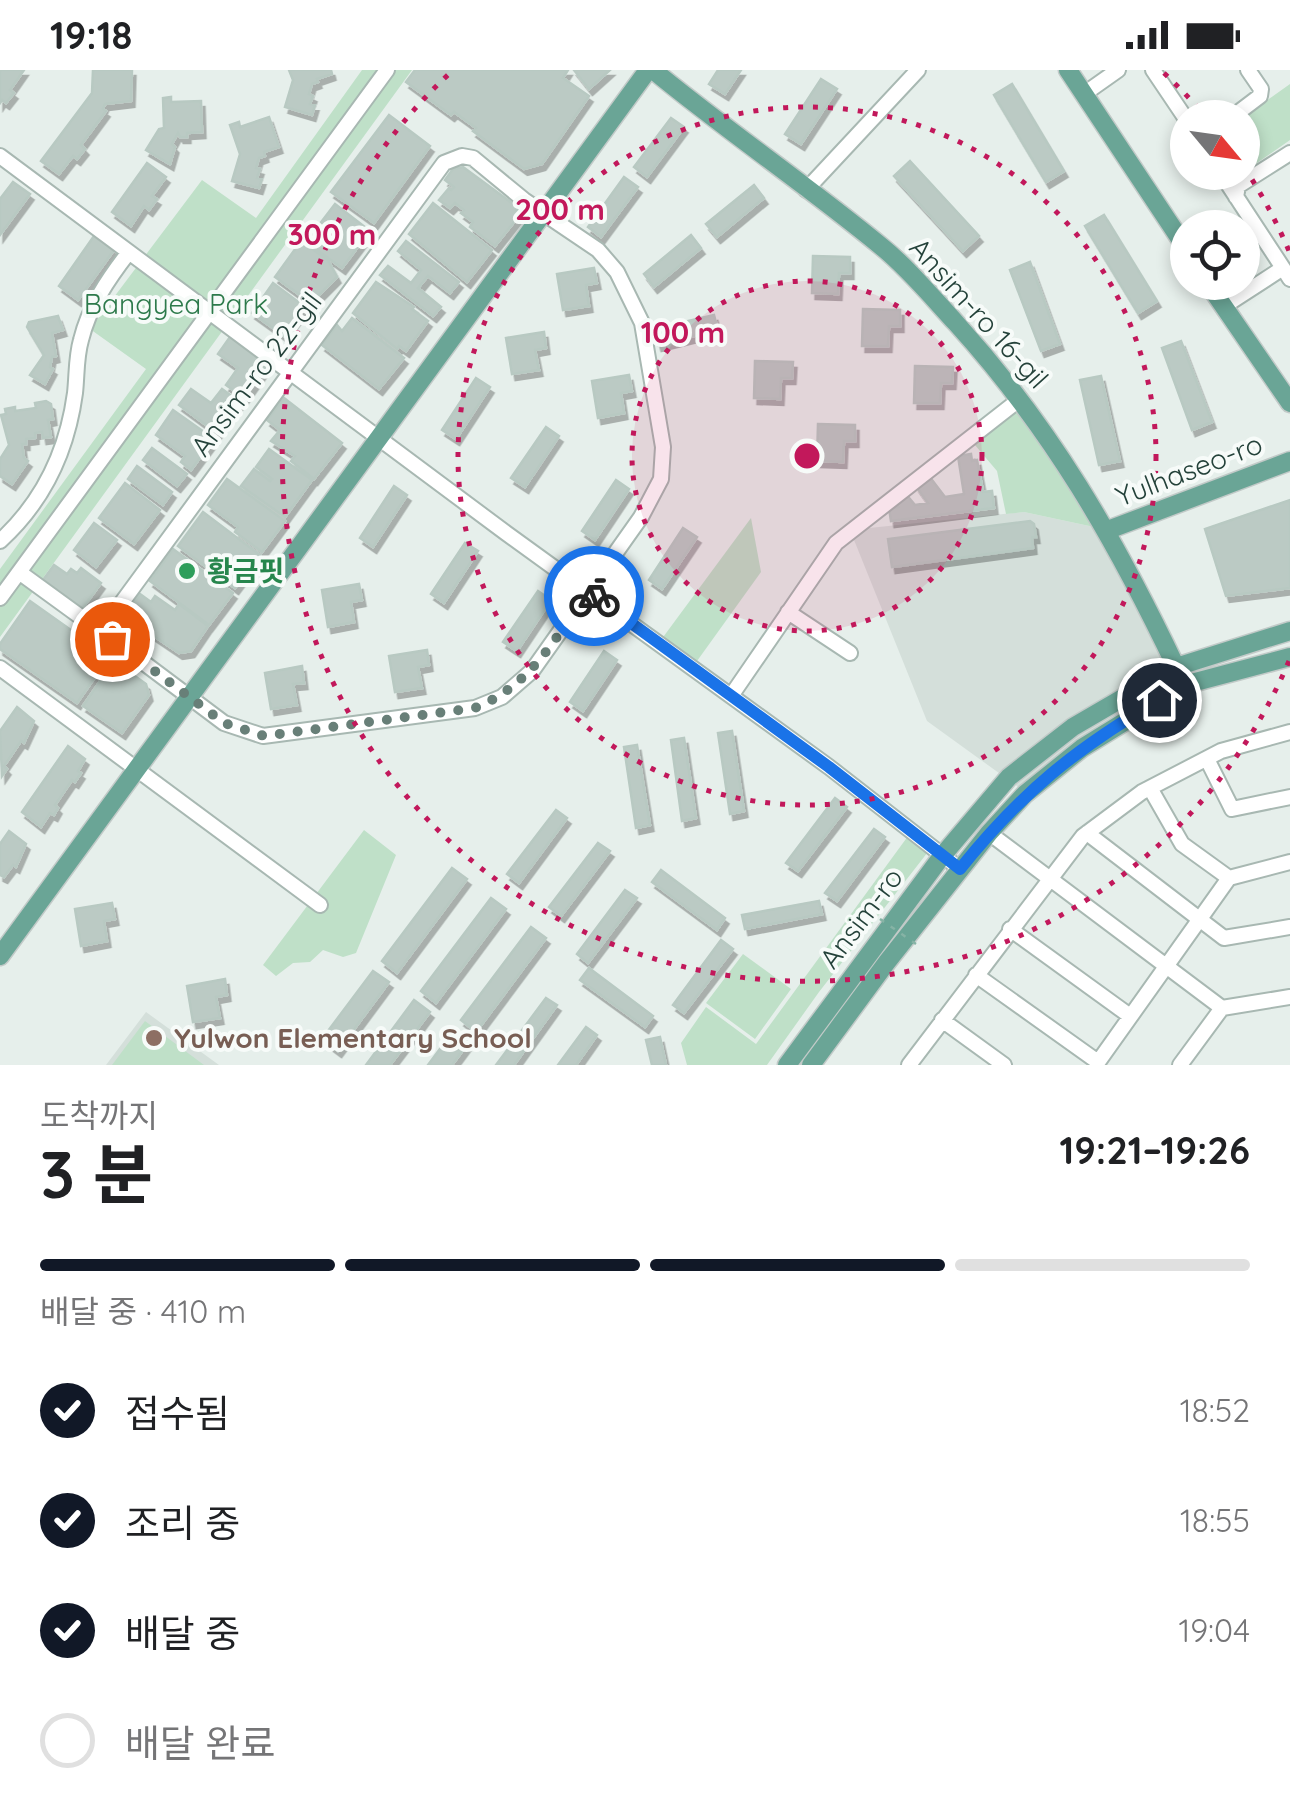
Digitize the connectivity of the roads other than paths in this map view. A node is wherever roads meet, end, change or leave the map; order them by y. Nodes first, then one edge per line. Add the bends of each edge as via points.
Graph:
1 (387, 70) edge
2 (651, 70) edge
3 (918, 70) edge
4 (1068, 70) edge
5 (1118, 70) edge
6 (1153, 70) edge
7 (1248, 70) edge
8 (1084, 94) junction
9 (1173, 100) edge
10 (1255, 100) edge
11 (1290, 153) edge
12 (0, 156) edge
13 (806, 190) junction
14 (1232, 190) edge
15 (1236, 197) junction
16 (544, 215) junction
17 (1170, 224) edge
18 (129, 252) junction
19 (1286, 273) edge
20 (1219, 300) edge
21 (1223, 307) junction
22 (210, 313) junction
23 (290, 372) junction
24 (1020, 398) junction
25 (1290, 403) edge
26 (380, 440) junction
27 (1290, 461) edge
28 (1108, 530) junction
29 (0, 541) edge
30 (20, 572) junction
31 (588, 592) junction
32 (0, 598) edge
33 (788, 612) junction
34 (1290, 631) edge
35 (112, 639) junction
36 (850, 653) dead end
37 (1290, 657) edge
38 (0, 668) edge
39 (1176, 668) junction
40 (191, 696) junction
41 (730, 696) junction
42 (1290, 732) edge
43 (1207, 759) junction
44 (137, 770) junction
45 (1150, 788) junction
46 (1290, 797) edge
47 (989, 832) junction
48 (1087, 833) junction
49 (942, 856) junction
50 (1290, 862) edge
51 (960, 869) junction
52 (1048, 878) junction
53 (1229, 878) junction
54 (320, 904) dead end
55 (1200, 919) junction
56 (1290, 926) edge
57 (1010, 929) junction
58 (0, 956) edge
59 (1166, 966) junction
60 (976, 975) junction
61 (1290, 997) edge
62 (1222, 1008) junction
63 (1130, 1016) junction
64 (942, 1020) junction
65 (1097, 1064) edge
66 (787, 1065) edge
67 (811, 1065) edge
68 (909, 1065) edge
69 (1004, 1065) edge
70 (1180, 1065) edge

1 - 22 street
2 - 13 main road, Ansim-ro 16-gil
2 - 16 main road
3 - 13 street
4 - 8 main road
5 - 8 street
6 - 9 street
7 - 10 street via 1261,89
8 - 17 main road
11 - 15 street via 1238,186
12 - 18 street
13 - 24 main road, Ansim-ro 16-gil via 884,248
14 - 15 street
15 - 19 street
16 - 23 street, Ansim-ro 22-gil via 473,158 444,163
16 - 26 main road
16 - 31 street, Ansim-ro 22-gil via 598,250 618,272 642,323 663,447 661,479
18 - 22 street
18 - 29 street via 88,319 70,423 52,475
19 - 21 street
20 - 21 main road
21 - 25 main road
22 - 23 street
22 - 30 street
23 - 26 street
23 - 35 street, Ansim-ro 22-gil via 112,616
24 - 28 main road, Ansim-ro 16-gil
24 - 33 street via 836,542
26 - 31 street
26 - 40 main road
27 - 28 main road, Yulhaseo-ro
28 - 39 main road, Ansim-ro 16-gil
30 - 32 street
30 - 35 street
31 - 40 street, Ansim-ro 22-gil via 532,671 502,697 475,708 264,736 224,723
31 - 41 street
33 - 36 street
33 - 41 street
34 - 39 main road, Ansim-ro
35 - 40 street
37 - 47 main road, Ansim-ro via 1184,685 1082,748
38 - 44 street
39 - 49 main road, Ansim-ro via 1073,726 1009,777
40 - 44 main road
41 - 49 street
42 - 43 street
43 - 45 street
43 - 46 street via 1232,808
44 - 54 street
44 - 58 main road
45 - 48 street
45 - 53 street via 1182,844
47 - 51 main road, Ansim-ro
47 - 52 street
48 - 52 street
48 - 55 street
49 - 51 street
49 - 66 main road, Ansim-ro
50 - 53 street
51 - 67 main road, Ansim-ro
52 - 57 street
52 - 59 street
53 - 55 street
55 - 56 street via 1224,938
55 - 59 street
57 - 60 street
57 - 63 street
59 - 62 street
59 - 63 street
60 - 64 street
60 - 65 street
61 - 62 street
62 - 70 street
63 - 65 street
64 - 68 street
64 - 69 street

